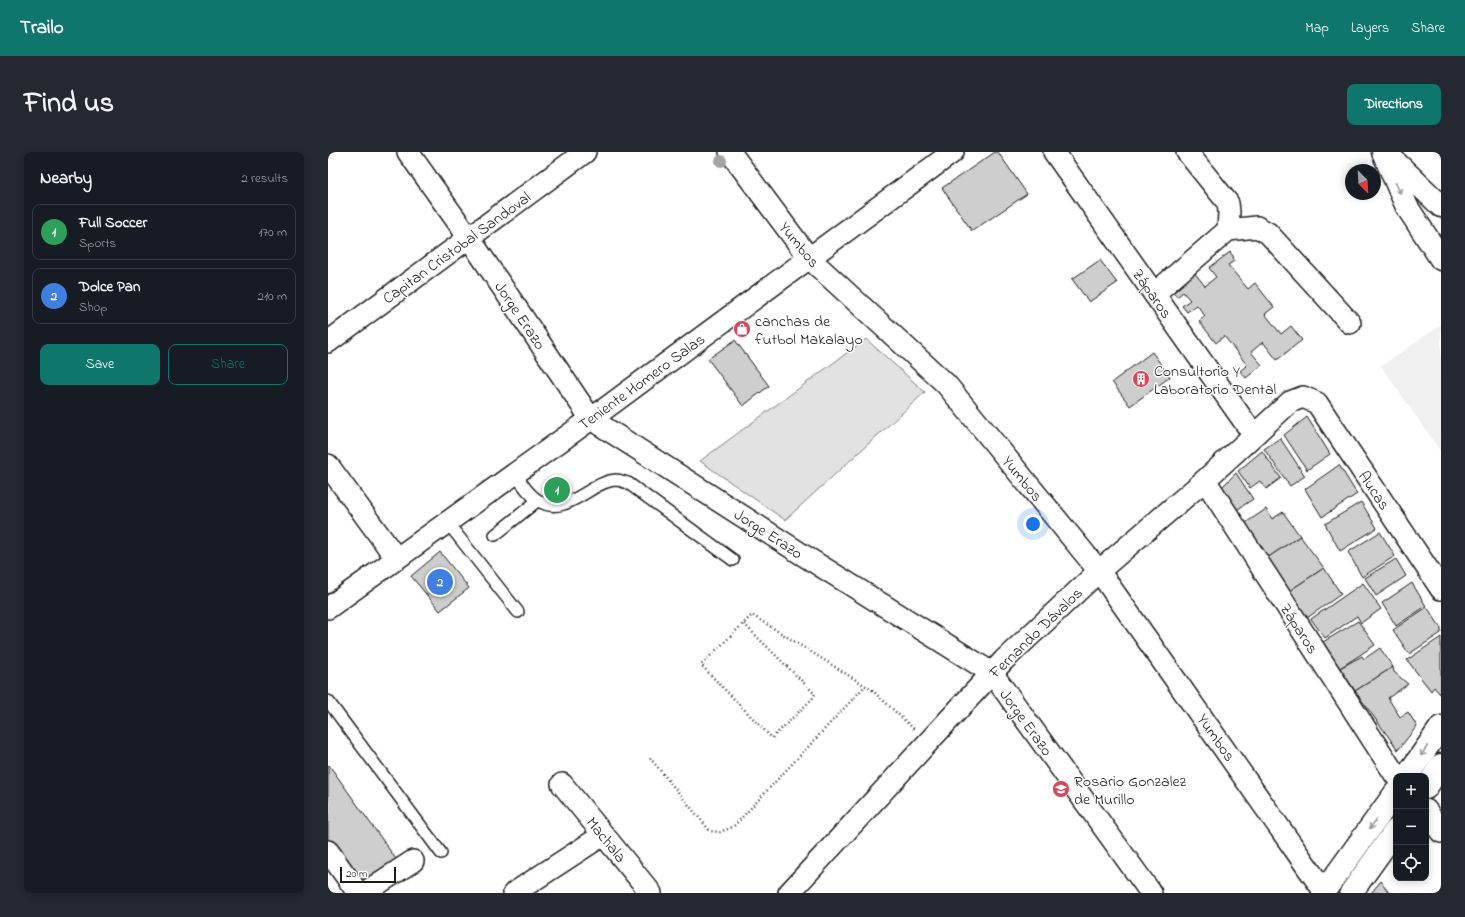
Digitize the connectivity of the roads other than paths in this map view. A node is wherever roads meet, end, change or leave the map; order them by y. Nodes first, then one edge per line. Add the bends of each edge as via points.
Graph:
1 (408, 152) edge
2 (585, 152) edge
3 (730, 152) edge
4 (953, 152) edge
5 (1054, 152) edge
6 (1187, 152) edge
7 (1384, 152) edge
8 (1441, 206) edge
9 (1228, 230) junction
10 (468, 238) junction
11 (809, 258) junction
12 (1441, 259) edge
13 (1154, 294) junction
14 (1350, 323) dead end
15 (328, 342) edge
16 (1303, 397) joint
17 (591, 419) junction
18 (1253, 434) junction
19 (328, 465) edge
20 (515, 473) junction
21 (1205, 480) junction
22 (538, 501) junction
23 (447, 522) junction
24 (495, 536) dead end
25 (396, 558) junction
26 (732, 560) dead end
27 (1099, 570) junction
28 (1441, 589) edge
29 (328, 608) edge
30 (518, 612) dead end
31 (992, 673) junction
32 (328, 701) edge
33 (1441, 727) edge
34 (1441, 765) edge
35 (1394, 773) edge
36 (1409, 773) edge
37 (1429, 783) edge
38 (562, 784) dead end
39 (1393, 796) edge
40 (1429, 814) edge
41 (1441, 832) edge
42 (1393, 834) edge
43 (603, 835) junction
44 (328, 851) edge
45 (441, 852) dead end
46 (413, 861) dead end
47 (1324, 892) edge
48 (358, 893) edge
49 (364, 893) edge
50 (514, 893) edge
51 (651, 893) edge
52 (789, 893) edge
53 (1151, 893) edge
54 (1351, 893) edge

1 - 10 street, Jorge Erazo
2 - 10 street, Capitan Cristobal Sandoval
3 - 11 street, Yumbos
4 - 11 street, Teniente Homero Salas
5 - 13 street, Záparos
6 - 9 street via 1228,202
7 - 8 main road
7 -> 12 main road via 1407,207
9 - 13 street
9 - 14 street via 1257,227 1268,232
10 - 15 street, Capitan Cristobal Sandoval
10 - 17 street, Jorge Erazo
11 - 17 street, Teniente Homero Salas
11 - 27 street, Yumbos via 946,384
13 - 18 street, Záparos
16 - 18 street, Fernando Dávalos via 1290,402
16 - 28 street, Aucas via 1317,403
17 - 20 street, Teniente Homero Salas
17 - 31 street, Jorge Erazo
18 - 21 street, Fernando Dávalos
19 - 25 street
20 - 22 lane
20 - 23 street, Teniente Homero Salas
21 - 27 street, Fernando Dávalos
21 - 35 street, Záparos
22 - 24 lane
22 - 26 lane via 552,505 564,504 602,484 616,480 628,483
23 - 25 street, Teniente Homero Salas
23 - 30 lane
25 - 29 street, Teniente Homero Salas
27 - 31 street, Fernando Dávalos
27 - 47 street, Yumbos
31 - 52 street, Fernando Dávalos
31 - 53 street, Jorge Erazo
32 - 45 lane
33 -> 36 main road
34 - 37 main road
38 - 43 street, Machala
39 -> 47 main road
40 - 41 street
42 - 54 main road
43 - 50 street
43 - 51 street, Machala
44 - 48 street
46 - 49 street

